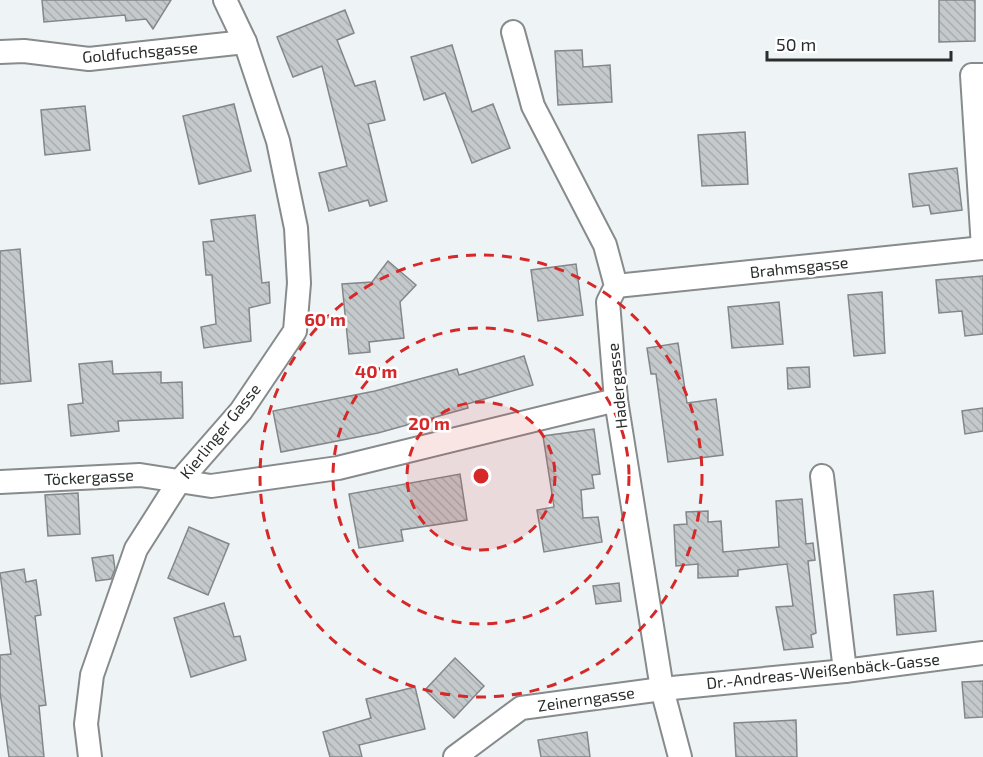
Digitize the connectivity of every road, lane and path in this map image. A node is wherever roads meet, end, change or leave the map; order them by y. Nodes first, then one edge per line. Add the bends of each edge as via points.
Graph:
1 (225, 0) edge
2 (513, 32) dead end
3 (245, 42) junction
4 (0, 52) edge
5 (983, 75) edge
6 (983, 248) edge
7 (616, 286) junction
8 (616, 400) junction
9 (822, 476) dead end
10 (0, 482) edge
11 (178, 483) junction
12 (983, 653) edge
13 (845, 671) junction
14 (662, 688) junction
15 (90, 757) edge
16 (455, 757) edge
17 (680, 757) edge

1 - 3 street, Kierlinger Gasse
2 - 7 street, Hadergasse via 533,106 605,245
3 - 4 street, Goldfuchsgasse via 89,59
3 - 11 street, Kierlinger Gasse via 278,141 296,228 299,283 295,331 241,411
5 - 6 street via 972,75
6 - 7 street, Brahmsgasse
7 - 8 street, Hadergasse via 608,302
8 - 11 street, Töckergasse via 338,468 211,486
8 - 14 street, Hadergasse
9 - 13 street
10 - 11 street, Töckergasse via 140,475
11 - 15 street, Kierlinger Gasse via 136,549 92,675 86,724
12 - 13 street, Dr.-Andreas-Weißenbäck-Gasse
13 - 14 street, Dr.-Andreas-Weißenbäck-Gasse
14 - 16 street, Zeinerngasse via 520,708
14 - 17 street, Hadergasse

